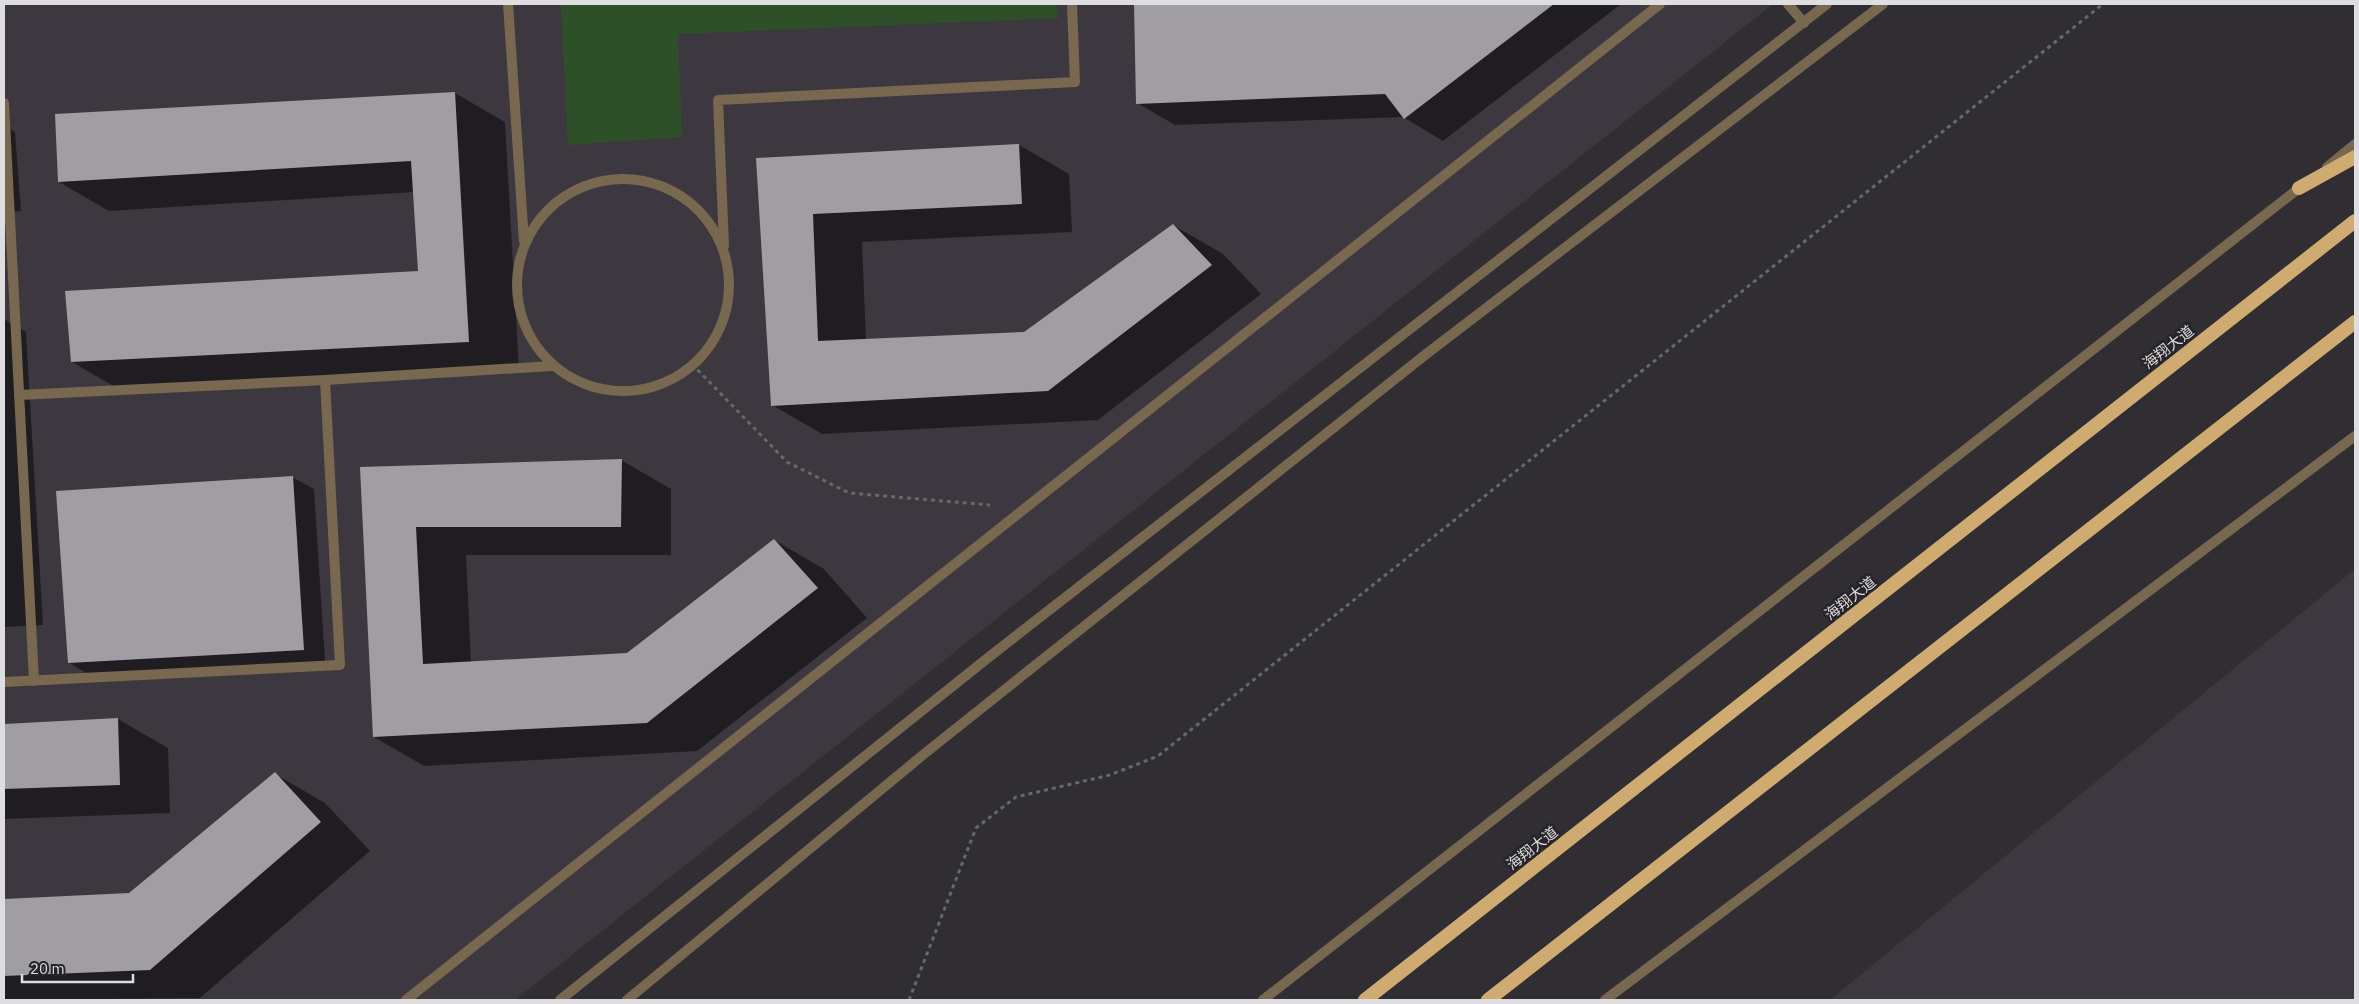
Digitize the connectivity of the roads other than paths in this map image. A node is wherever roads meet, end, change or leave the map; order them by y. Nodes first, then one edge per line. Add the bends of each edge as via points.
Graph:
1 (508, 4) edge
2 (1072, 4) edge
3 (1660, 4) edge
4 (1788, 4) edge
5 (1827, 4) edge
6 (1884, 4) edge
7 (1804, 22) junction
8 (4, 103) edge
9 (2355, 144) edge
10 (2355, 157) edge
11 (2299, 188) junction
12 (2355, 221) edge
13 (524, 241) junction
14 (724, 248) junction
15 (2355, 322) edge
16 (552, 366) junction
17 (325, 380) junction
18 (19, 395) junction
19 (2355, 436) edge
20 (34, 681) junction
21 (4, 682) edge
22 (406, 1000) edge
23 (560, 1000) edge
24 (627, 1000) edge
25 (1263, 1000) edge
26 (1365, 1000) edge
27 (1488, 1000) edge
28 (1605, 1000) edge

1 - 13 street
2 - 14 street via 1075,82 718,100
3 - 22 street
4 - 7 street
5 - 7 street
6 - 24 street via 1410,367 924,754
7 - 23 street via 1005,645
8 - 18 street
9 - 11 street
10 - 11 highway
11 - 25 street
12 - 26 highway, 海翔大道
13 - 14 street via 543,212 572,190 607,179 644,180 678,192 705,216
13 - 16 street via 516,274 518,308 530,340
14 - 16 street via 730,284 724,320 707,351 681,374 649,388 615,391 582,384
15 - 27 highway
16 - 17 street
17 - 18 street
17 - 20 street via 340,665
18 - 20 street
19 - 28 street
20 - 21 street

